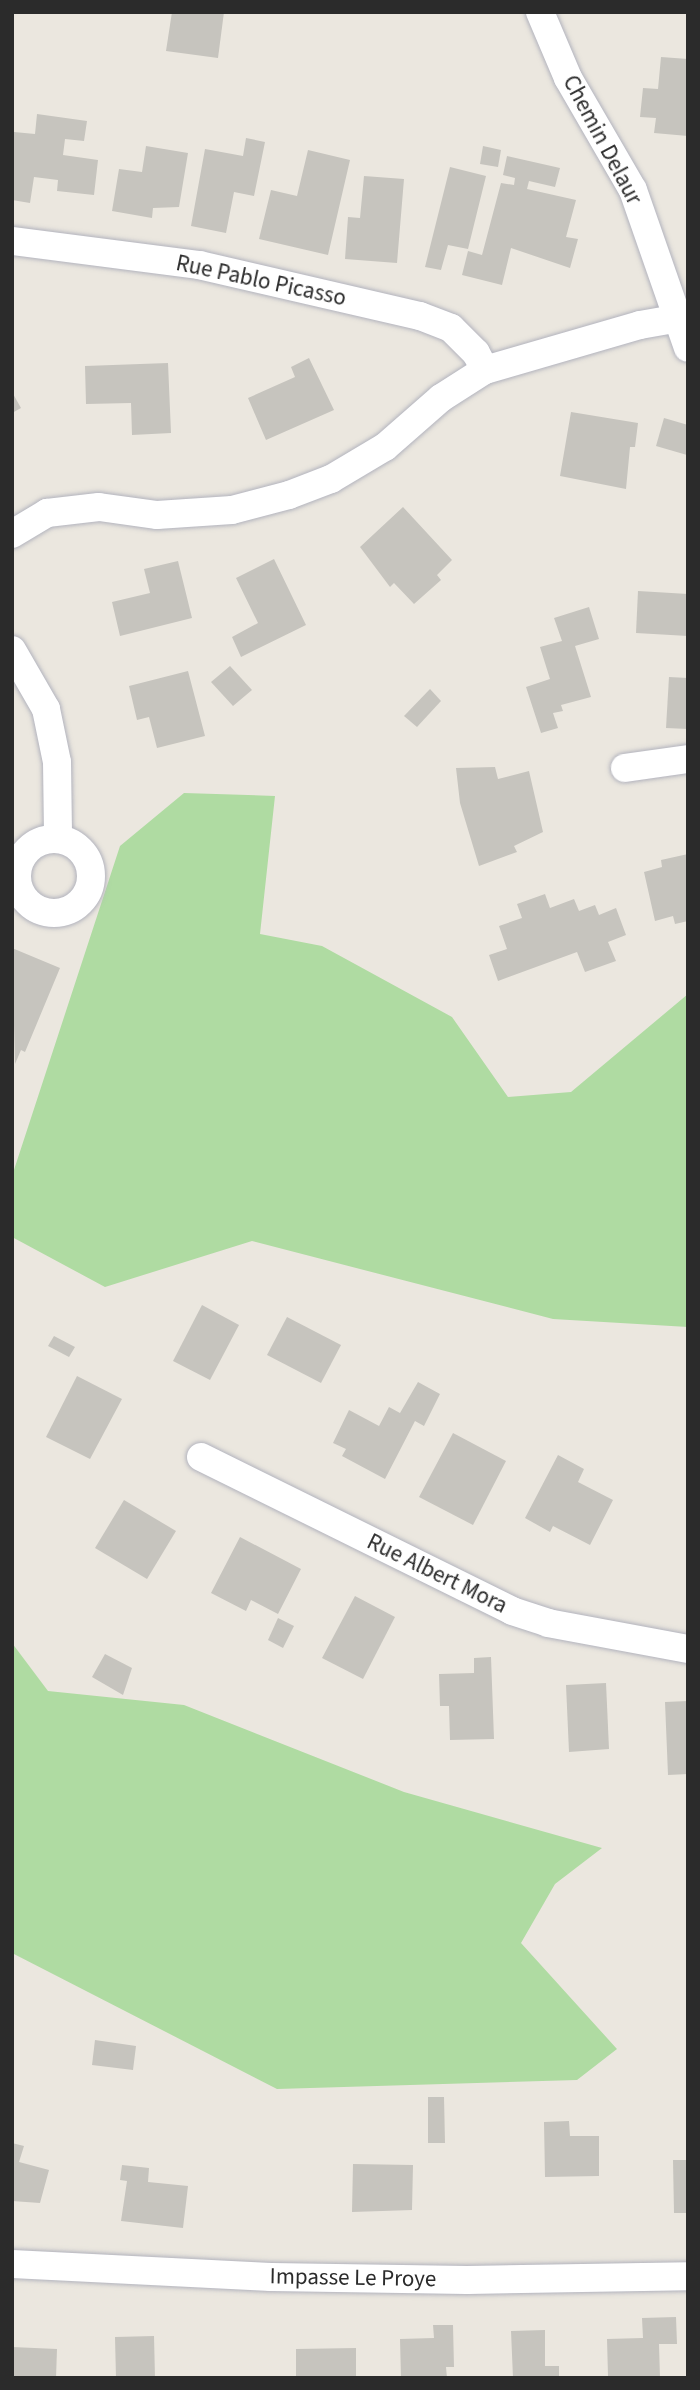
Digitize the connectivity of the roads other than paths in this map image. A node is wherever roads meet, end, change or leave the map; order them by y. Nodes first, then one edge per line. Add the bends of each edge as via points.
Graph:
1 (540, 12) edge
2 (12, 241) edge
3 (675, 318) junction
4 (688, 348) edge
5 (485, 370) junction
6 (12, 534) edge
7 (12, 650) edge
8 (688, 759) edge
9 (625, 768) dead end
10 (58, 838) dead end
11 (201, 1457) dead end
12 (688, 1649) edge
13 (15, 2264) edge
14 (688, 2276) edge

1 - 3 street, Chemin Delaur via 568,78 633,190
2 - 5 street, Rue Pablo Picasso via 200,265 421,316 451,328 477,353
3 - 4 street, Chemin Delaur
3 - 5 street
5 - 6 street via 441,398 384,447 331,478 289,495 232,510 157,515 99,507 47,513
7 - 10 street via 46,709 57,762
8 - 9 street
11 - 12 street, Rue Albert Mora via 512,1611 548,1623
13 - 14 street, Impasse Le Proye via 271,2277

